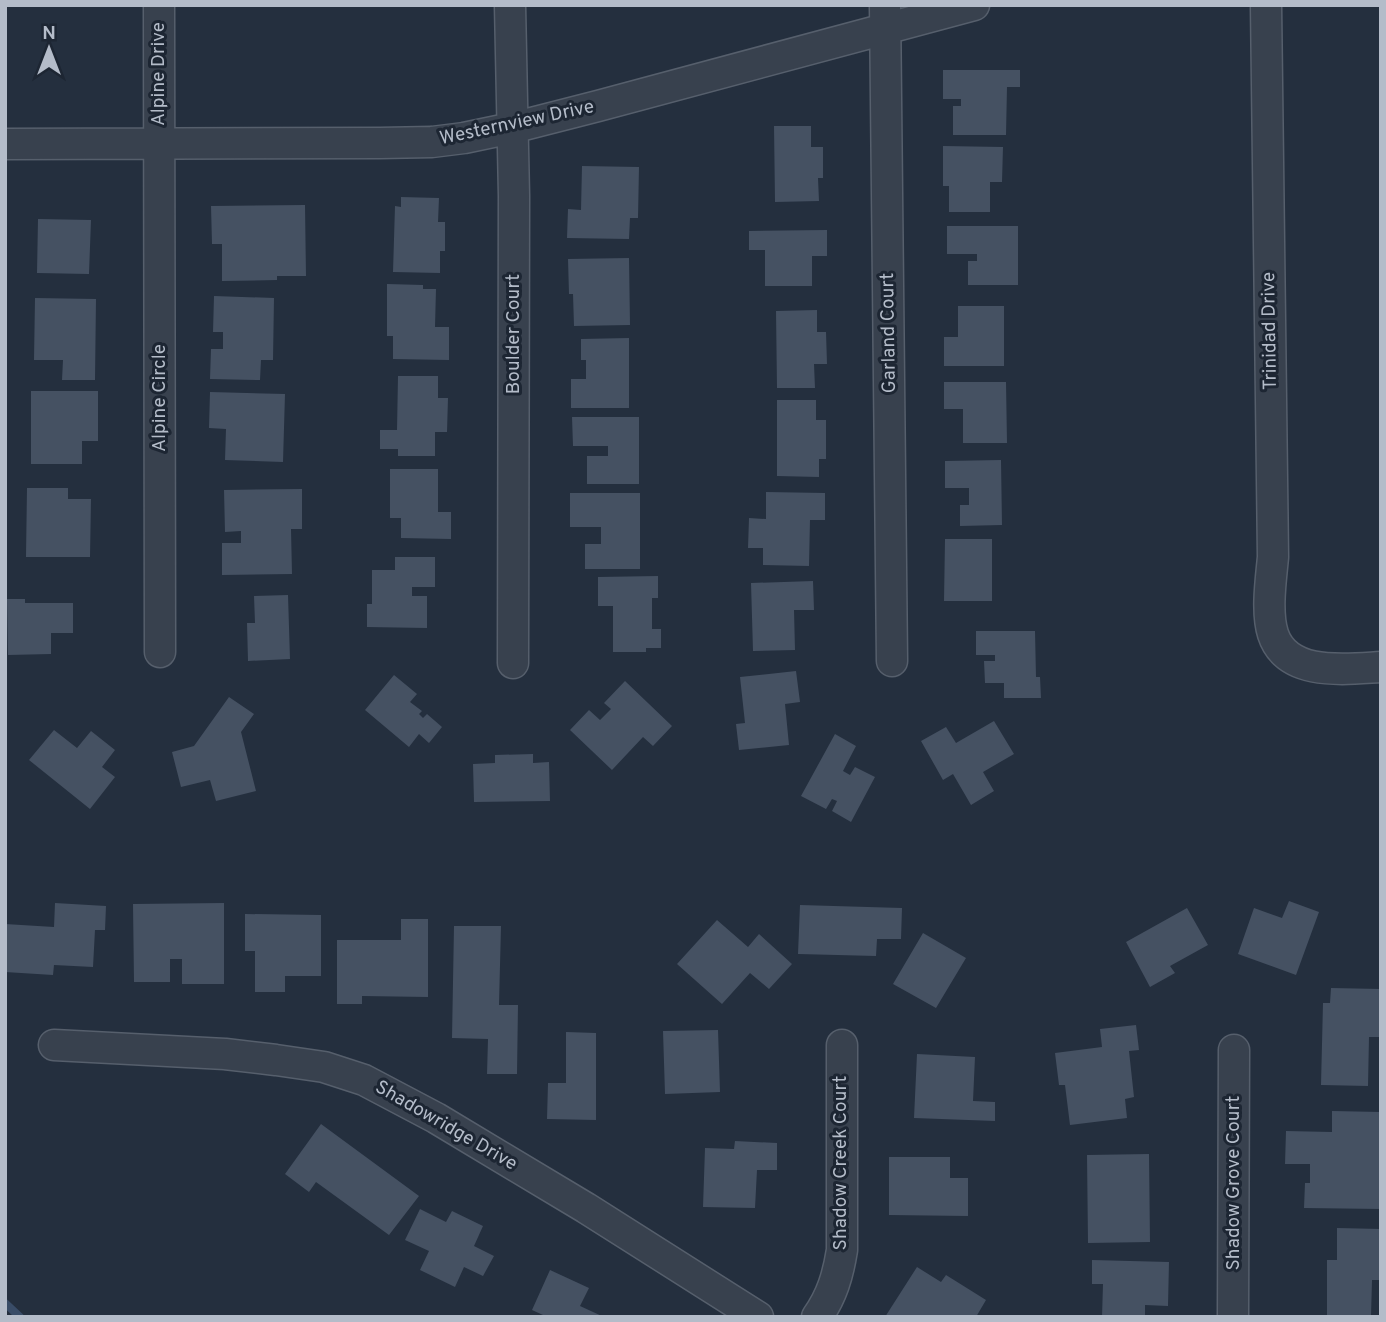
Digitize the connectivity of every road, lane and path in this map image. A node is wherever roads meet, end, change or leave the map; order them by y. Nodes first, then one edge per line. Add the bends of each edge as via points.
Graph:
1 (159, 5) edge
2 (510, 5) edge
3 (974, 5) edge
4 (1266, 5) edge
5 (885, 17) edge
6 (512, 128) junction
7 (159, 143) junction
8 (5, 144) edge
9 (160, 652) dead end
10 (892, 661) dead end
11 (513, 663) dead end
12 (1381, 667) edge
13 (54, 1045) dead end
14 (842, 1045) dead end
15 (1234, 1050) dead end
16 (758, 1317) edge
17 (817, 1317) edge
18 (1233, 1317) edge

1 - 7 street, Alpine Drive
2 - 6 street, Boulder Court
3 - 5 street, Westernview Drive
4 - 12 street, Trinidad Drive via 1273,633 1285,654 1316,667
5 - 6 street, Westernview Drive via 625,99
5 - 10 street, Garland Court
6 - 7 street, Westernview Drive via 432,142
6 - 11 street, Boulder Court
7 - 8 street, Westernview Drive
7 - 9 street, Alpine Circle
13 - 16 street, Shadowridge Drive via 225,1054 324,1067 364,1080 586,1208
14 - 17 street, Shadow Creek Court via 842,1251 839,1273
15 - 18 street, Shadow Grove Court

